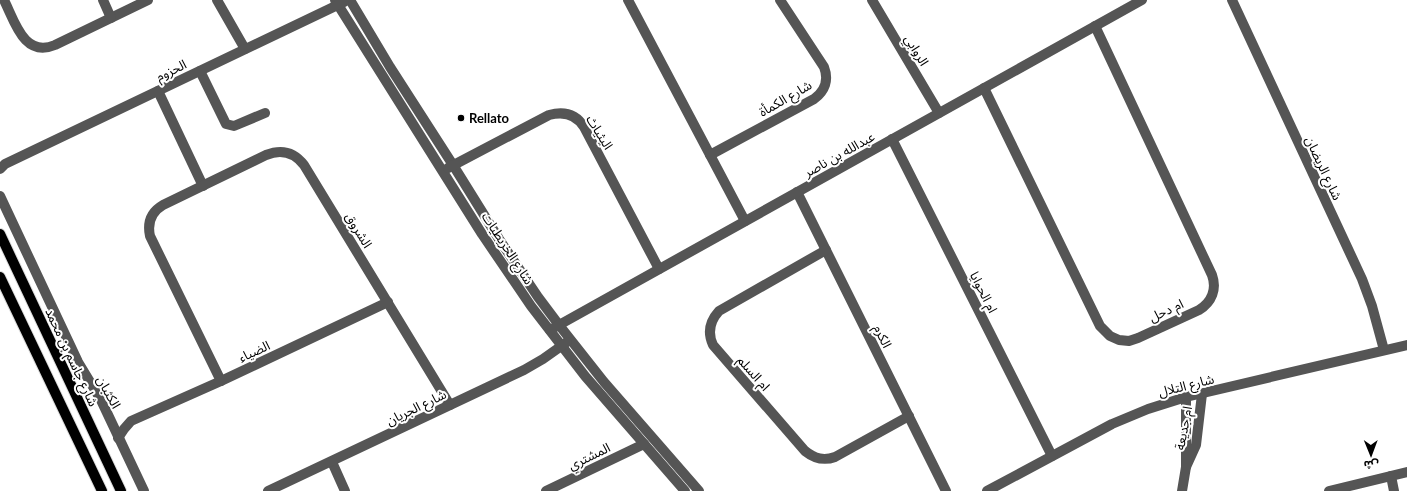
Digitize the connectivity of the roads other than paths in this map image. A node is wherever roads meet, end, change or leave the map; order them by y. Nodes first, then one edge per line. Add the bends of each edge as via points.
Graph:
1 (4, 0) edge
2 (103, 0) edge
3 (148, 0) edge
4 (216, 0) edge
5 (349, 0) edge
6 (628, 0) edge
7 (780, 0) edge
8 (1142, 0) edge
9 (1232, 0) edge
10 (876, 1) edge
11 (336, 2) edge
12 (111, 18) junction
13 (1095, 26) junction
14 (246, 49) junction
15 (200, 71) junction
16 (984, 88) junction
17 (158, 91) junction
18 (265, 112) dead end
19 (939, 113) junction
20 (892, 139) junction
21 (710, 155) junction
22 (454, 165) junction
23 (2, 166) edge
24 (443, 170) junction
25 (203, 186) junction
26 (797, 192) junction
27 (0, 196) edge
28 (745, 221) junction
29 (0, 234) edge
30 (826, 250) junction
31 (659, 269) junction
32 (0, 277) edge
33 (388, 302) junction
34 (554, 328) junction
35 (566, 342) junction
36 (1407, 345) edge
37 (1384, 350) junction
38 (221, 381) junction
39 (1202, 394) junction
40 (1186, 397) junction
41 (450, 405) junction
42 (909, 416) junction
43 (110, 420) junction
44 (131, 421) junction
45 (118, 438) junction
46 (644, 444) junction
47 (1052, 456) junction
48 (332, 462) junction
49 (1186, 467) junction
50 (1407, 472) edge
51 (1391, 476) junction
52 (102, 491) edge
53 (121, 491) edge
54 (144, 491) edge
55 (268, 491) edge
56 (345, 491) edge
57 (546, 491) edge
58 (685, 491) edge
59 (699, 491) edge
60 (946, 491) edge
61 (987, 491) edge
62 (1182, 491) edge
63 (1329, 491) edge
64 (1394, 491) edge

1 - 12 street via 23,38 30,45 40,48 50,47
2 - 12 street
3 - 12 street
4 - 14 street
5 - 11 street, الحزوم
5 - 22 street, شارع الخريطيات
6 - 21 street
7 - 21 street, شارع الكمأة via 824,66 826,79 823,90 814,99
8 - 13 street, عبدالله بن ناصر
9 - 37 street, شارع الريضان via 1362,279
10 - 19 street, الروابي
11 - 14 street, الحزوم
11 - 24 street, شارع الخريطيات
13 - 16 street, عبدالله بن ناصر
13 - 16 street, ام دحل via 1212,275 1212,298 1199,310 1129,341 1119,340 1106,333 1100,326
14 - 15 street, الحزوم
15 - 17 street, الحزوم
15 - 18 street via 226,124 234,126
16 - 19 street, عبدالله بن ناصر
17 - 23 street, الحزوم
17 - 25 street
19 - 20 street, عبدالله بن ناصر
20 - 26 street, عبدالله بن ناصر
20 - 47 street, ام الحوايا
21 - 28 street
22 - 24 street, اليثياث
22 - 31 street, اليثياث via 550,115 572,115 584,127
22 - 34 street, شارع الخريطيات
24 - 34 street, شارع الخريطيات via 505,269 531,306
25 - 33 street, الشروق via 271,153 287,153 296,157 304,165
25 - 38 street, الشروق via 158,208 152,216 149,231
26 - 28 street, عبدالله بن ناصر
26 - 30 street, الكرم
27 - 43 street, الكثبان via 78,362 97,392
28 - 31 street, عبدالله بن ناصر
29 - 53 main road, شارع جاسم بن محمد
30 - 42 street, الكرم
30 - 42 street, ام السلم via 719,311 710,330 713,345 805,451 817,458 835,457
31 - 34 street, عبدالله بن ناصر
32 - 52 main road
33 - 38 street, الضياء
33 - 41 street, الشروق
34 - 35 street, شارع الخريطيات
35 - 41 street, شارع الجريان via 524,370
35 - 46 street, شارع الخريطيات via 585,376
35 - 59 street, شارع الخريطيات
36 - 37 street, شارع التلال
37 - 39 street, شارع التلال
38 - 44 street, الضياء
39 - 40 street, شارع التلال
39 - 49 street, ام جديعة via 1196,445
40 - 47 street, شارع التلال via 1135,413
40 - 49 street, ام جديعة
41 - 48 street, شارع الجريان
42 - 60 street, الكرم
43 - 44 street, الضياء
43 - 45 street, الكثبان
44 - 45 street, الضياء
45 - 54 street, الكثبان
46 - 57 street, المشتري
46 - 58 street, شارع الخريطيات
47 - 61 street, شارع التلال
48 - 55 street, شارع الجريان
48 - 56 street
49 - 62 street, ام جديعة
50 - 51 street
51 - 63 street
51 - 64 street

